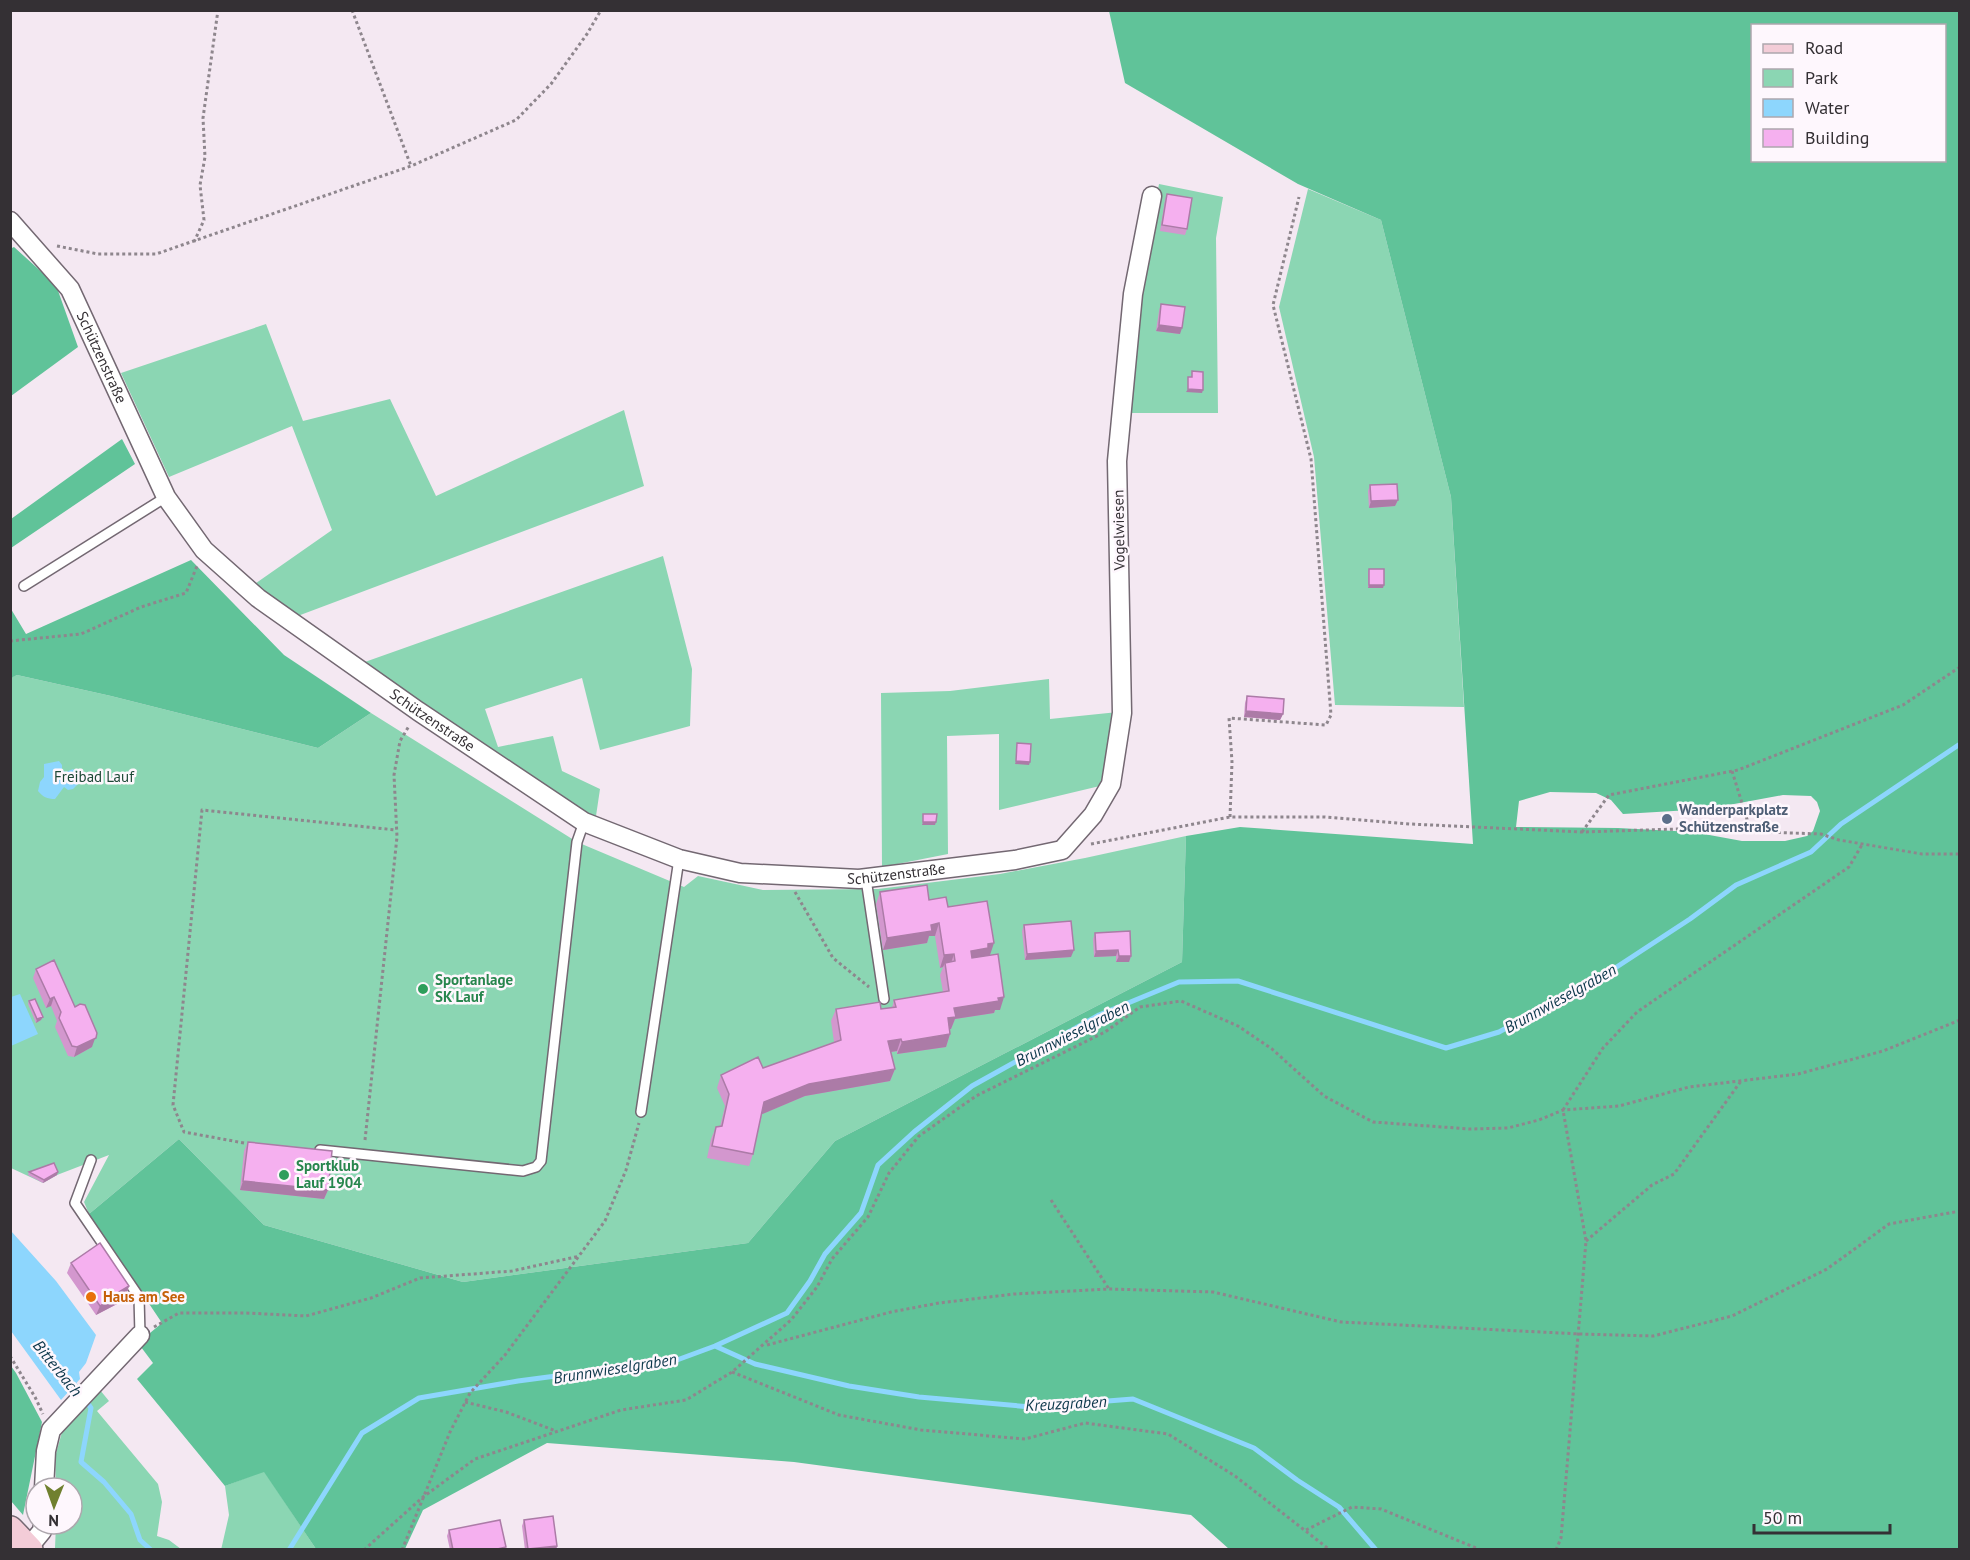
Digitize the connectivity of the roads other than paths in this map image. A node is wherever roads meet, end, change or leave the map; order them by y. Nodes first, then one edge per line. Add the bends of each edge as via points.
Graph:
1 (1152, 196) dead end
2 (10, 221) edge
3 (166, 498) junction
4 (24, 586) dead end
5 (584, 822) junction
6 (1062, 850) joint
7 (679, 860) junction
8 (866, 879) junction
9 (884, 999) road end
10 (641, 1112) road end
11 (309, 1149) edge
12 (91, 1160) dead end
13 (140, 1335) joint
14 (45, 1476) edge

1 - 6 street, Vogelwiesen via 1133,294 1118,461 1122,713 1111,784 1093,814
2 - 3 street, Schützenstraße via 70,289
3 - 4 lane
3 - 5 street, Schützenstraße via 204,550 258,598
5 - 7 street, Schützenstraße
5 - 11 lane via 578,842 541,1161 536,1167 523,1171
6 - 8 street, Schützenstraße via 1015,860
7 - 8 street, Schützenstraße via 740,873
7 - 10 lane
8 - 9 lane
12 - 13 lane via 75,1203 139,1297
13 - 14 street via 51,1430

